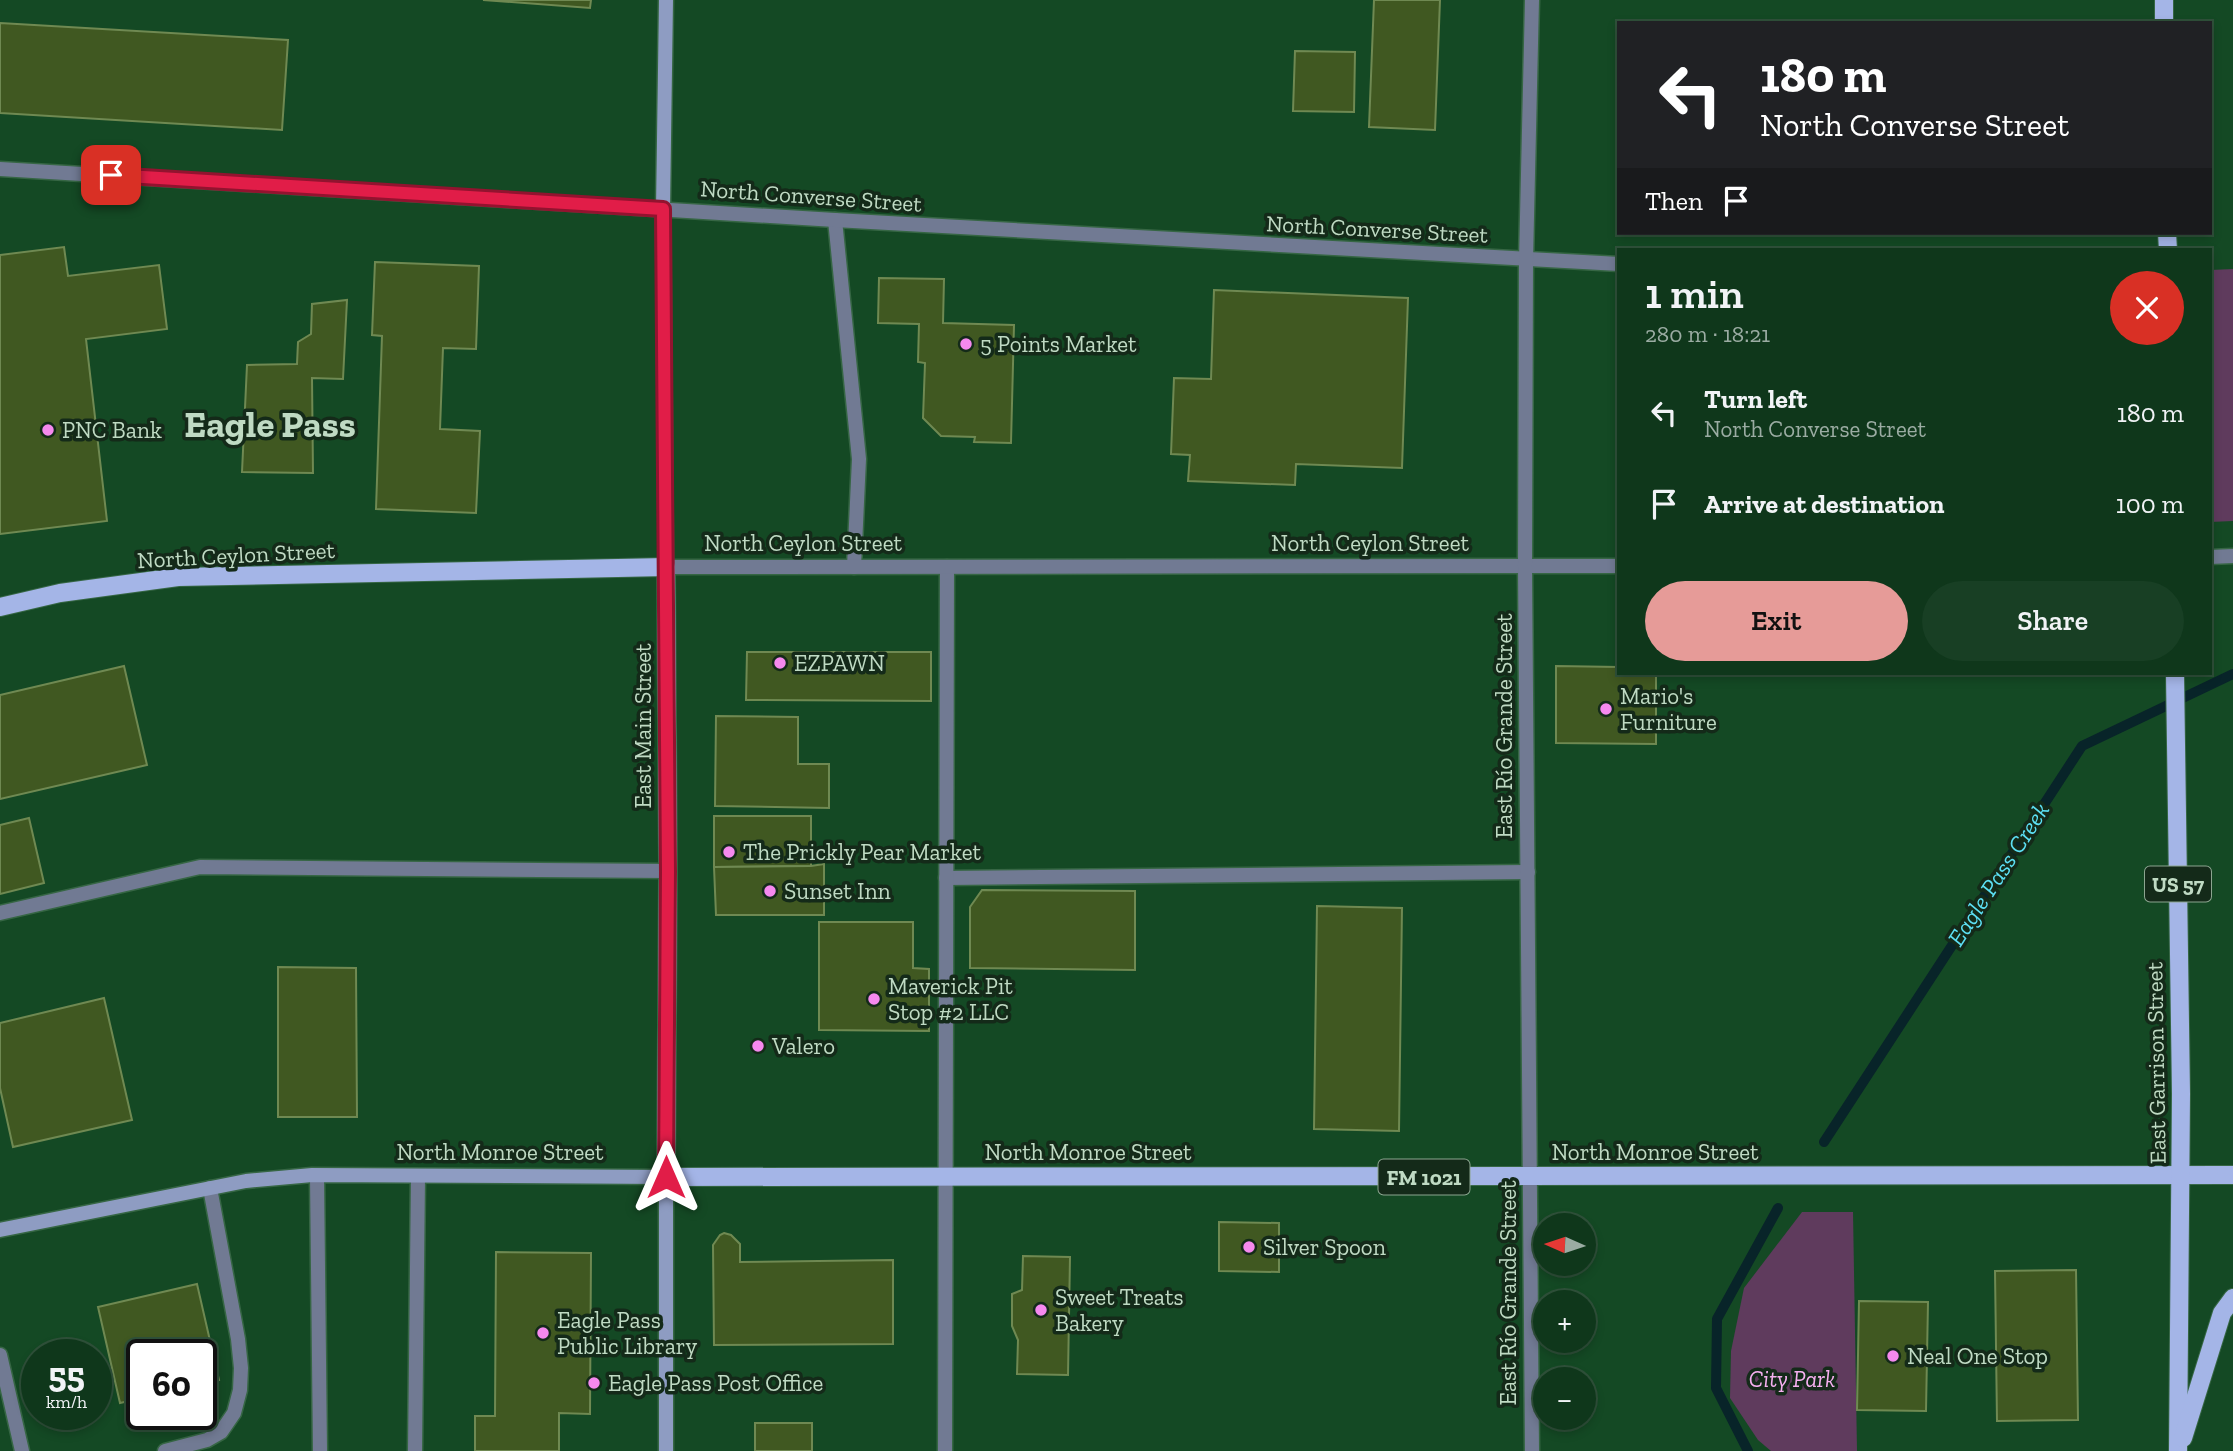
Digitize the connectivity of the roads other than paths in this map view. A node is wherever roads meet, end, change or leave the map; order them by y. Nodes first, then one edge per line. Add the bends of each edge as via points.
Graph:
1 (666, 0) edge
2 (1532, 0) edge
3 (2164, 0) edge
4 (2164, 21) edge
5 (0, 169) edge
6 (663, 209) junction
7 (835, 220) junction
8 (1526, 260) junction
9 (1617, 264) edge
10 (2233, 556) edge
11 (2212, 557) edge
12 (1617, 566) edge
13 (666, 567) junction
14 (854, 567) junction
15 (947, 567) junction
16 (1525, 567) junction
17 (0, 607) edge
18 (2175, 675) edge
19 (668, 871) junction
20 (1528, 872) junction
21 (946, 878) junction
22 (0, 913) edge
23 (2181, 1174) junction
24 (2233, 1175) edge
25 (317, 1176) junction
26 (418, 1176) junction
27 (946, 1176) junction
28 (666, 1177) junction
29 (1530, 1177) junction
30 (210, 1188) junction
31 (0, 1230) edge
32 (2233, 1298) edge
33 (0, 1355) edge
34 (22, 1451) edge
35 (165, 1451) edge
36 (320, 1451) edge
37 (415, 1451) edge
38 (666, 1451) edge
39 (945, 1451) edge
40 (1532, 1451) edge
41 (2178, 1451) edge

1 - 6 main road, East Main Street
2 - 8 street, East Río Grande Street
3 - 4 main road
5 - 6 street, North Converse Street
6 - 7 street, North Converse Street
6 - 13 main road, East Main Street
7 - 8 street, North Converse Street
7 - 14 street via 859,459
8 - 9 street, North Converse Street
8 - 16 street, East Río Grande Street
10 - 11 street
12 - 16 street, North Ceylon Street
13 - 14 street, North Ceylon Street
13 - 17 main road, North Ceylon Street via 178,577 60,593
13 - 19 main road, East Main Street
14 - 15 street, North Ceylon Street
15 - 16 street, North Ceylon Street
15 - 21 street
16 - 20 street, East Río Grande Street
18 - 23 main road, East Garrison Street / US 57
19 - 22 street via 200,867
19 - 28 main road, East Main Street
20 - 21 street
20 - 29 street, East Río Grande Street
21 - 27 street
23 - 24 main road, FM 1021
23 - 29 main road, North Monroe Street / FM 1021
23 - 41 main road, East Garrison Street / US 57
25 - 26 main road, North Monroe Street
25 - 30 main road, North Monroe Street
25 - 36 street
26 - 28 main road, North Monroe Street
26 - 37 street
27 - 28 main road, North Monroe Street / FM 1021
27 - 29 main road, North Monroe Street / FM 1021
27 - 39 street
28 - 38 main road, East Main Street
29 - 40 street, East Río Grande Street
30 - 31 main road, North Monroe Street
30 - 35 street via 238,1339 240,1390 234,1413 221,1432
32 - 41 main road via 2222,1313
33 - 34 street

